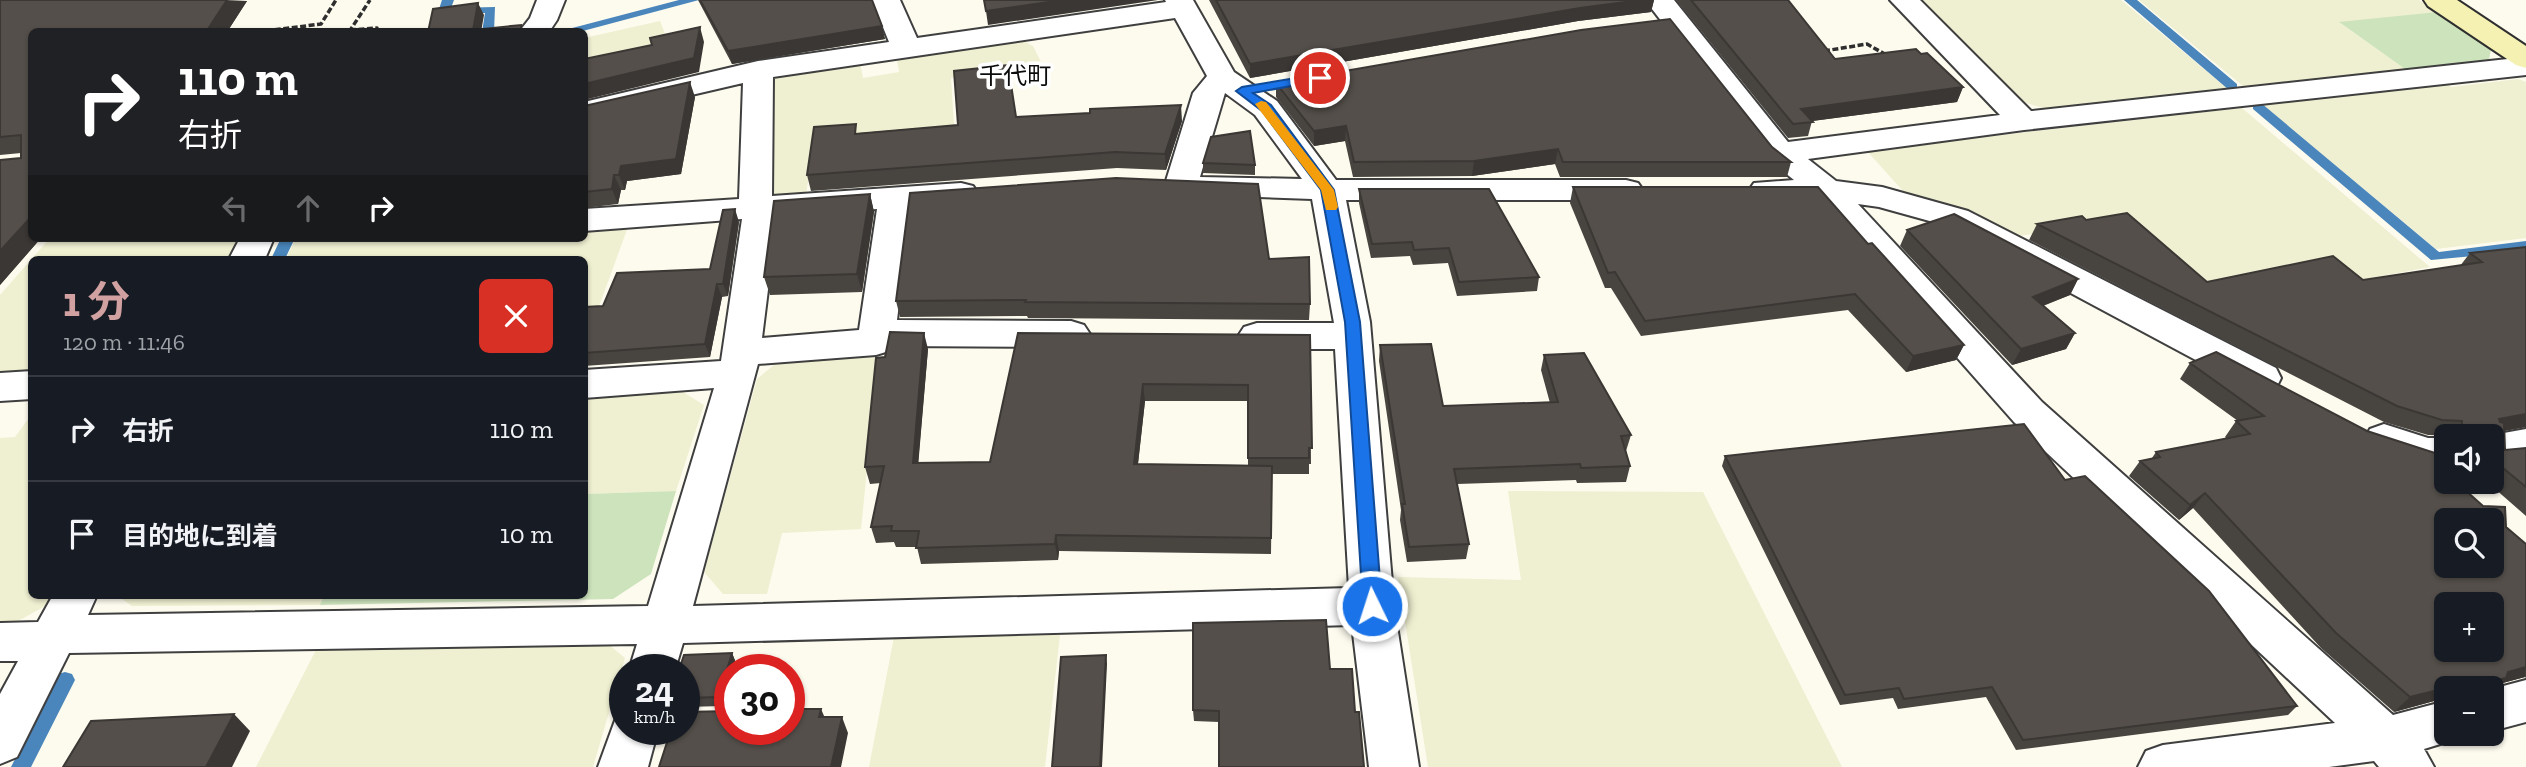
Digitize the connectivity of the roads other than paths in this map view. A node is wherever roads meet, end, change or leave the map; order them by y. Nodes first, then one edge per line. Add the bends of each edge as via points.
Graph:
1 (551, 0) edge
2 (886, 0) edge
3 (1904, 0) edge
4 (2438, 0) edge
5 (1185, 3) edge
6 (1660, 15) edge
7 (536, 28) edge
8 (906, 47) junction
9 (2526, 59) edge
10 (2526, 66) edge
11 (758, 70) junction
12 (1232, 84) junction
13 (1283, 84) edge
14 (588, 110) edge
15 (2024, 121) junction
16 (1780, 153) junction
17 (992, 190) edge
18 (1328, 190) junction
19 (1661, 190) edge
20 (1730, 190) edge
21 (1827, 190) junction
22 (895, 197) junction
23 (758, 207) junction
24 (588, 220) edge
25 (877, 332) junction
26 (1101, 334) edge
27 (1227, 335) edge
28 (1353, 336) junction
29 (740, 363) junction
30 (588, 383) edge
31 (28, 385) edge
32 (0, 387) edge
33 (2297, 396) edge
34 (2357, 428) edge
35 (2526, 443) edge
36 (2504, 447) edge
37 (2434, 464) edge
38 (1372, 606) junction
39 (60, 623) edge
40 (666, 625) junction
41 (0, 642) edge
42 (657, 654) edge
43 (2526, 701) edge
44 (2504, 707) edge
45 (2434, 730) edge
46 (0, 742) edge
47 (630, 745) edge
48 (2397, 753) edge
49 (623, 767) edge
50 (1394, 767) edge
51 (2162, 767) edge

1 - 7 street
2 - 8 street
3 - 15 street
4 - 9 street
5 - 8 street
5 - 12 street
6 - 16 street
8 - 11 street
10 - 15 street
11 - 14 street
11 - 23 street
12 - 13 street
12 - 18 street via 1266,108
12 - 18 street via 1208,93 1168,183
15 - 16 street
16 - 21 street
17 - 22 street
18 - 19 street
18 - 28 street
20 - 21 street
21 - 33 street via 1882,197 1956,218
21 - 48 street via 2028,412
22 - 23 street
22 - 25 street
23 - 24 street
23 - 29 street
25 - 26 street
25 - 29 street via 876,342
27 - 28 street
28 - 38 street
29 - 30 street
29 - 40 street
31 - 32 street
34 - 37 street
35 - 36 street
38 - 40 street
38 - 50 street
39 - 40 street
39 - 41 street
39 - 46 street
40 - 42 street
43 - 44 street
45 - 48 street
47 - 49 street
48 - 51 street

